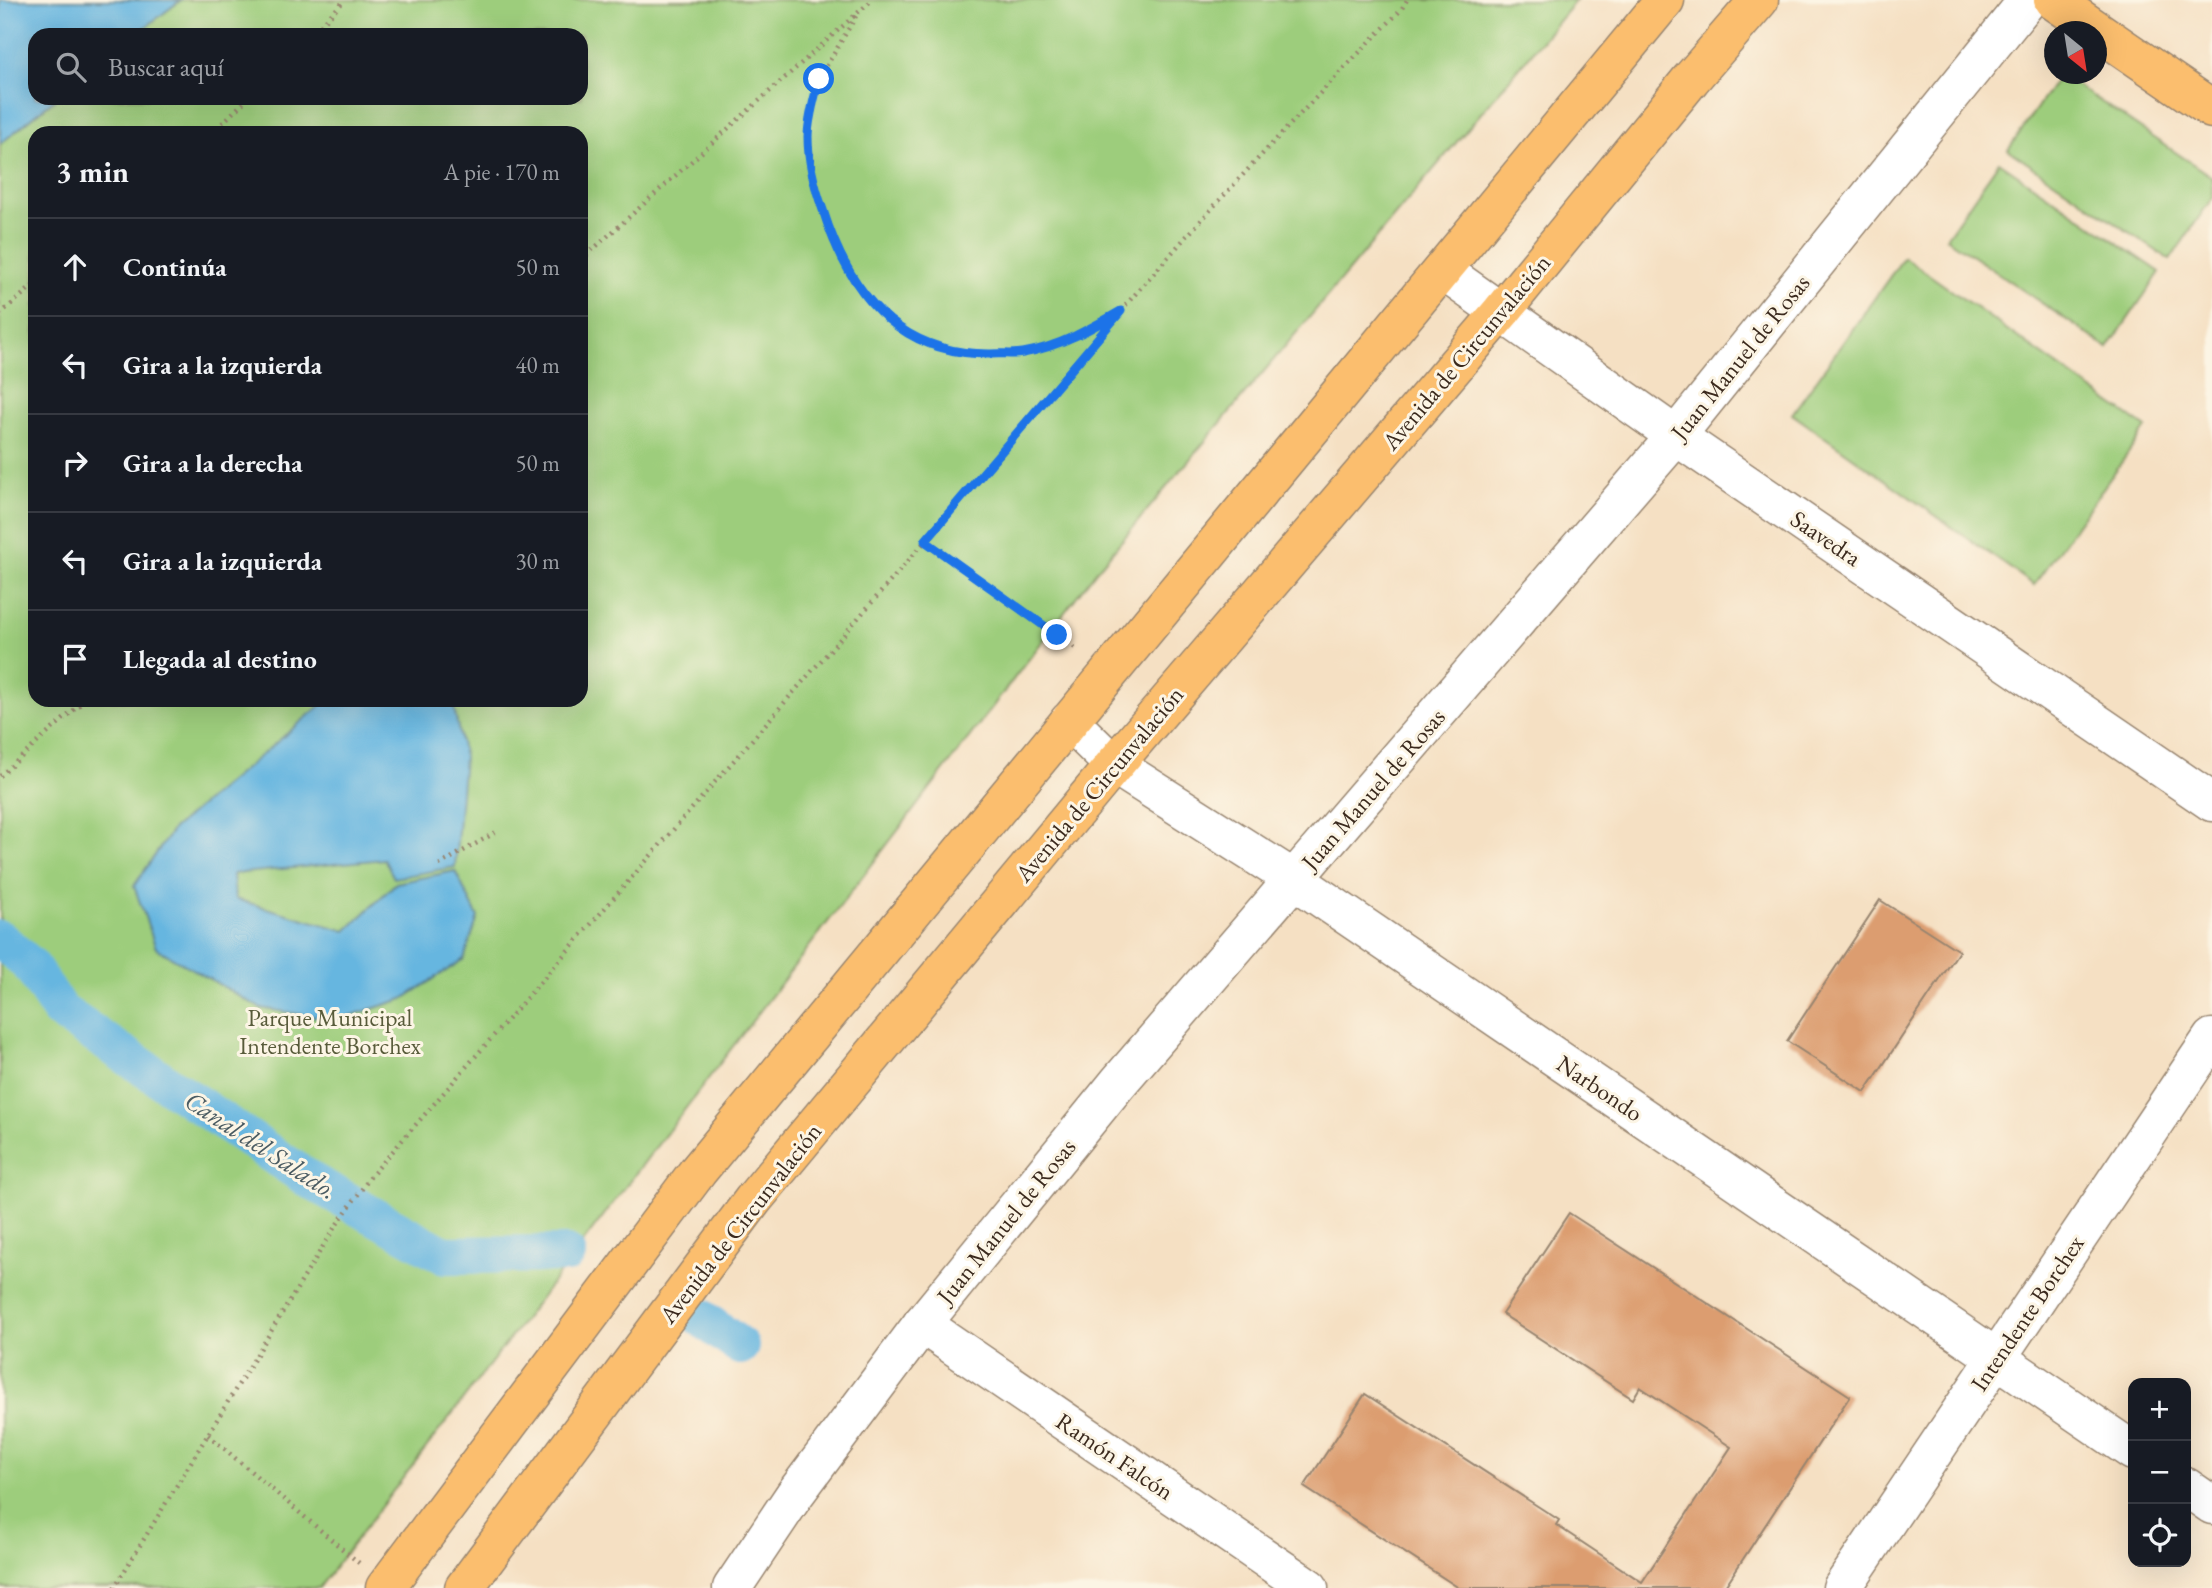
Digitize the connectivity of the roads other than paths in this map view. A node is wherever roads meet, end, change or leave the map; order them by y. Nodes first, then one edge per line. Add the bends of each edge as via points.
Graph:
1 (1665, 0) edge
2 (1759, 0) edge
3 (2028, 0) edge
4 (2053, 0) edge
5 (2212, 109) edge
6 (1443, 271) junction
7 (1501, 312) junction
8 (1676, 436) junction
9 (1069, 721) junction
10 (1114, 765) junction
11 (2212, 802) edge
12 (1295, 880) junction
13 (2212, 1038) edge
14 (922, 1324) junction
15 (1997, 1359) junction
16 (2128, 1448) edge
17 (2191, 1490) edge
18 (2212, 1505) edge
19 (373, 1576) edge
20 (464, 1588) edge
21 (732, 1588) edge
22 (1309, 1588) edge
23 (1842, 1588) edge

1 - 6 main road
2 - 7 main road, Avenida de Circunvalación
3 - 8 street, Juan Manuel de Rosas
4 - 5 main road
6 - 7 street, Saavedra
6 - 9 main road
7 - 8 street, Saavedra
7 - 10 main road, Avenida de Circunvalación
8 - 11 street, Saavedra
8 - 12 street, Juan Manuel de Rosas
9 - 10 street, Narbondo
9 - 19 main road via 698,1171
10 - 12 street, Narbondo
10 - 20 main road, Avenida de Circunvalación via 753,1200
12 - 14 street, Juan Manuel de Rosas via 1118,1083
12 - 15 street, Narbondo
13 - 15 street, Intendente Borchex
14 - 21 street, Juan Manuel de Rosas via 795,1494
14 - 22 street, Ramón Falcón
15 - 16 street, Narbondo
15 - 23 street, Intendente Borchex
17 - 18 street

